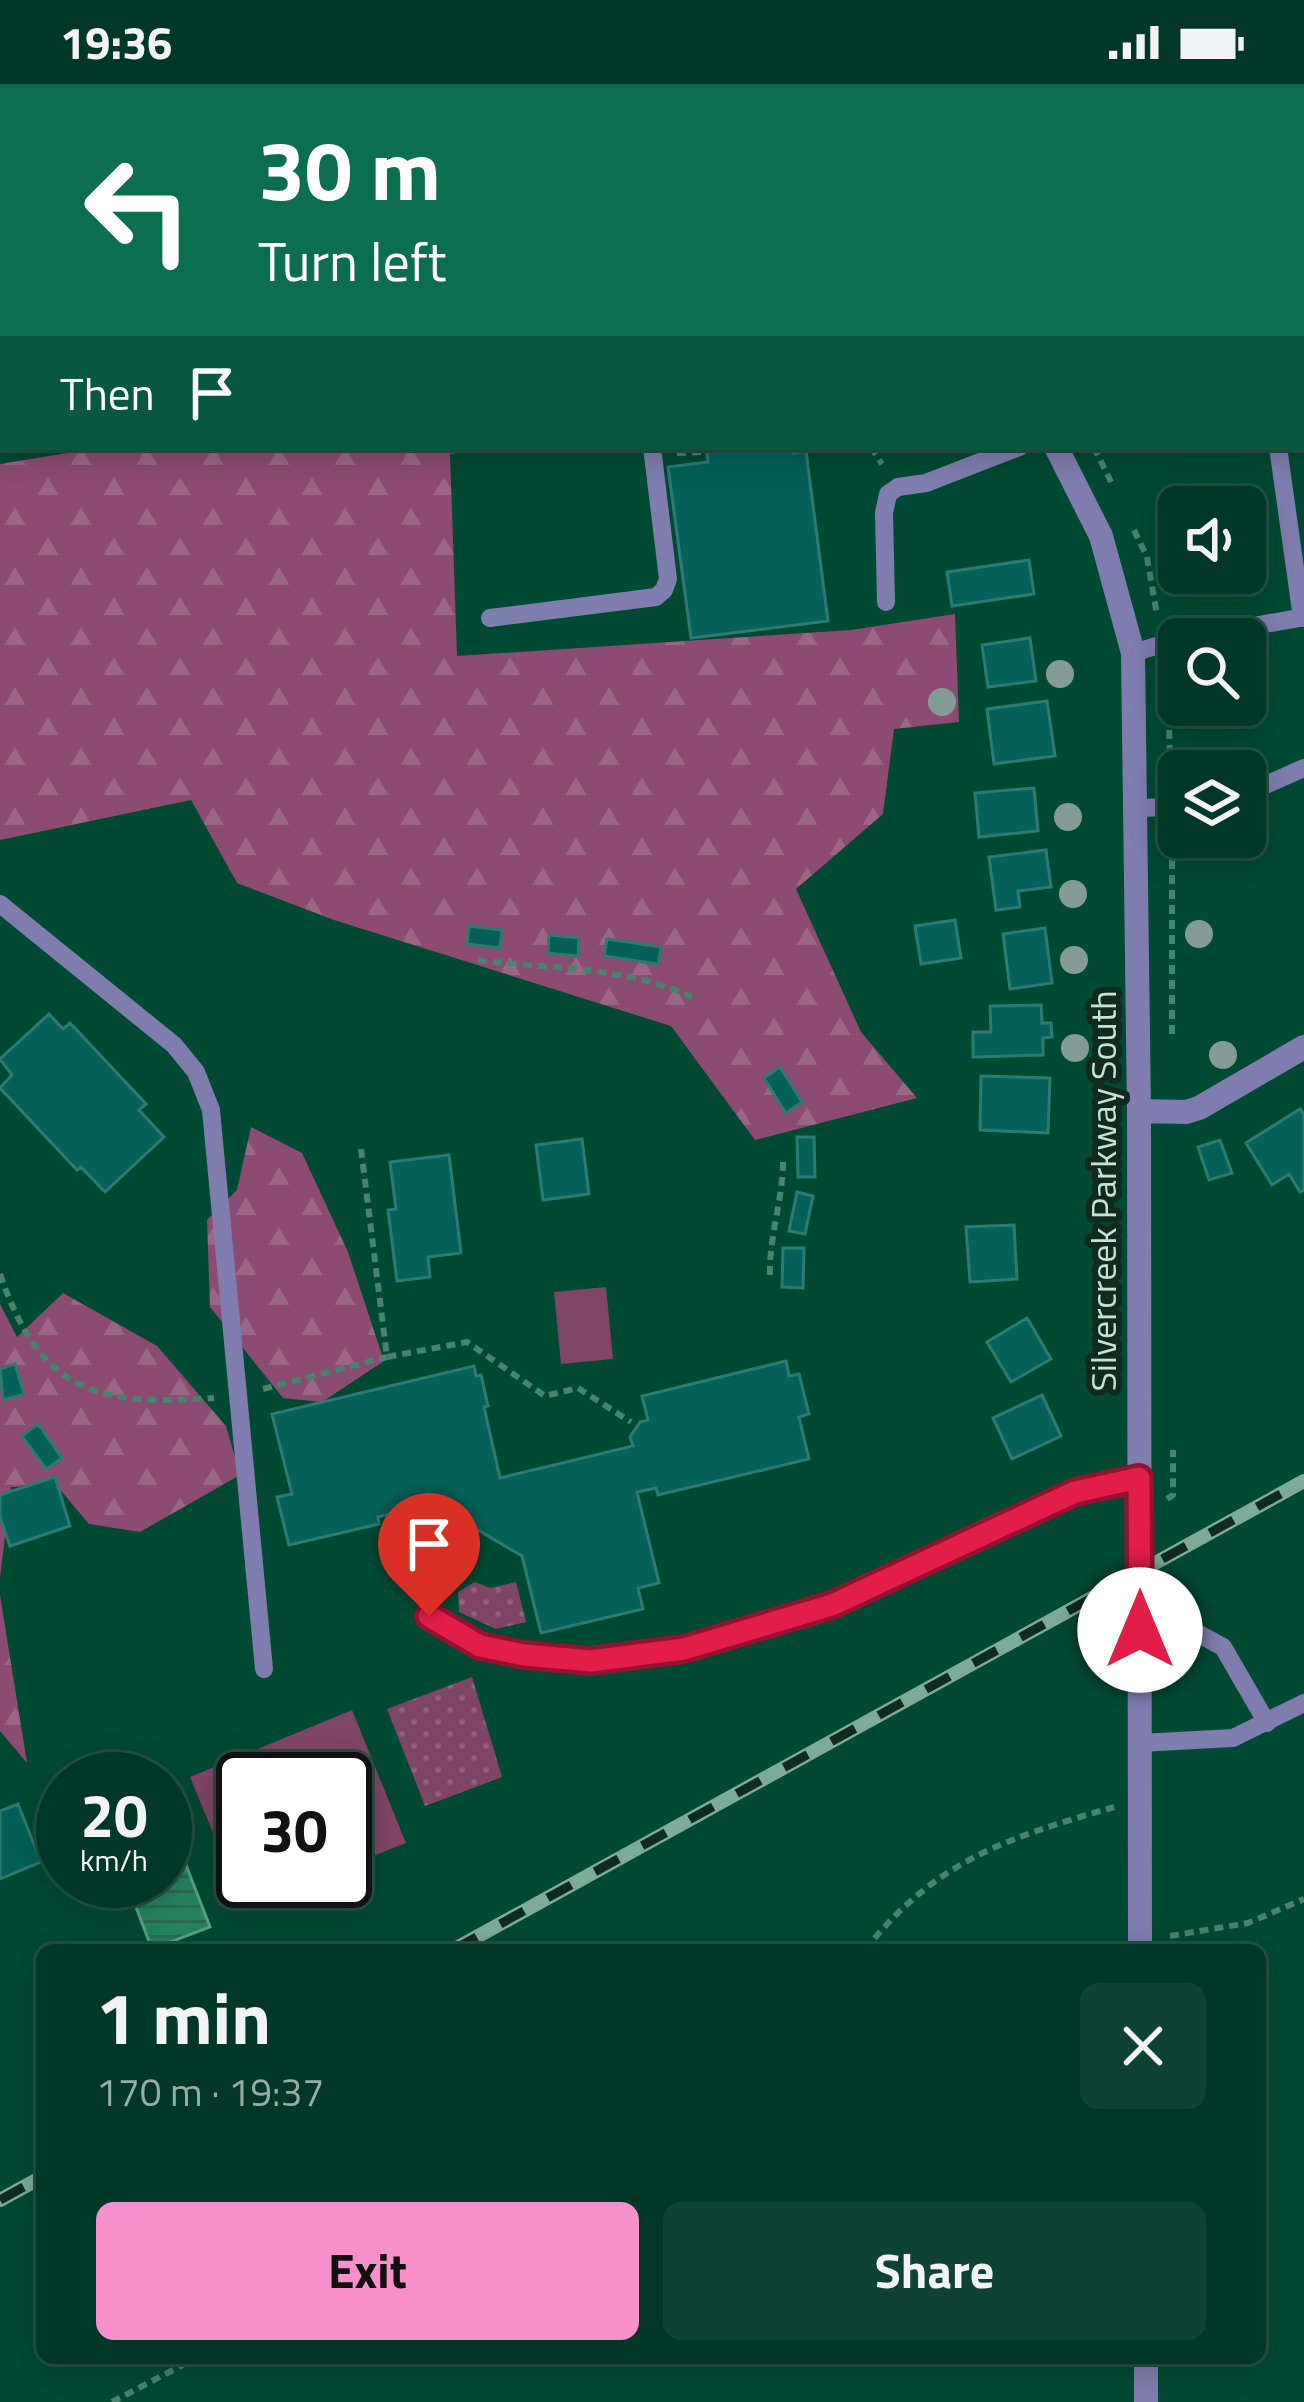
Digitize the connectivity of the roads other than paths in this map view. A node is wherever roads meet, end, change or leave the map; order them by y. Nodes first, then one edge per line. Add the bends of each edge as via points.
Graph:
1 (652, 450) edge
2 (1011, 450) edge
3 (1058, 450) edge
4 (1279, 450) edge
5 (886, 602) dead end
6 (490, 617) dead end
7 (1303, 618) edge
8 (1266, 624) edge
9 (1158, 645) edge
10 (1132, 653) junction
11 (1304, 768) edge
12 (1266, 785) edge
13 (1158, 807) edge
14 (1136, 808) junction
15 (0, 904) edge
16 (1304, 1047) edge
17 (1139, 1111) junction
18 (1139, 1478) junction
19 (429, 1616) dead end
20 (1140, 1630) junction
21 (264, 1669) dead end
22 (1304, 1703) edge
23 (1267, 1724) junction
24 (1140, 1743) junction
25 (1140, 1944) edge
26 (1146, 2364) edge
27 (1146, 2402) edge

1 - 6 lane via 664,590
2 - 5 lane via 888,494
3 - 10 street, Silvercreek Parkway South via 1101,536
4 - 7 lane
7 - 8 lane
9 - 10 lane
10 - 14 street, Silvercreek Parkway South
11 - 12 lane
13 - 14 lane
14 - 17 street, Silvercreek Parkway South
15 - 21 lane via 174,1045 211,1110
16 - 17 street via 1199,1108
17 - 18 street, Silvercreek Parkway South
18 - 19 lane via 1075,1492 832,1605 684,1649 591,1661 524,1655 480,1646
18 - 20 street, Silvercreek Parkway South
20 - 23 lane via 1198,1634 1223,1647
20 - 24 street, Silvercreek Parkway South
22 - 23 lane
23 - 24 lane via 1233,1738
24 - 25 street, Silvercreek Parkway South
26 - 27 street

